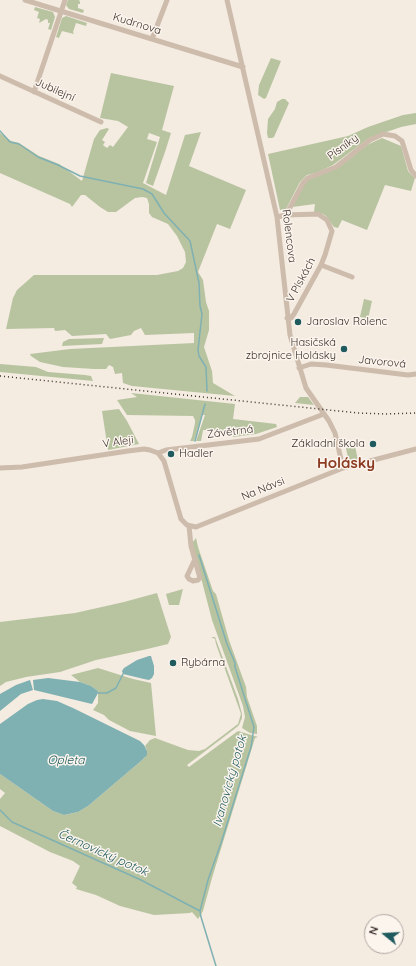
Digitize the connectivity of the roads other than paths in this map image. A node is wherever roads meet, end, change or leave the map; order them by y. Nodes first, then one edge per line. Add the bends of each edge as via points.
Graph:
1 (25, 0) edge
2 (65, 0) edge
3 (167, 0) edge
4 (227, 0) edge
5 (61, 11) junction
6 (152, 39) junction
7 (243, 67) junction
8 (0, 76) edge
9 (34, 92) junction
10 (101, 122) dead end
11 (416, 176) edge
12 (286, 215) junction
13 (277, 217) junction
14 (321, 265) junction
15 (352, 277) dead end
16 (287, 318) junction
17 (299, 368) junction
18 (416, 374) edge
19 (324, 414) junction
20 (416, 449) edge
21 (158, 453) junction
22 (0, 468) edge
23 (343, 468) junction
24 (189, 526) junction
25 (195, 559) dead end

1 - 5 street, Kudrnova
2 - 5 street
3 - 6 street
4 - 7 street, Rolencova
5 - 6 street, Kudrnova
5 - 9 street
6 - 7 street, Kudrnova
7 - 13 street, Rolencova
8 - 9 street, Jubilejní
9 - 10 street, Jubilejní
11 - 12 street, Písníky via 411,170 402,141 395,136 383,134 370,140 336,166 302,183
12 - 13 street
12 - 14 street, V Pískách via 318,214 327,220 332,231
13 - 16 street, Rolencova
14 - 15 street
14 - 16 street, V Pískách via 294,314
16 - 17 street, Rolencova
17 - 18 street, Javorová via 311,364
17 - 19 street, Rolencova via 306,388
19 - 21 street, Závětrná via 259,439
19 - 23 street, Rolencova via 337,438
20 - 23 street, Na Návsi
21 - 22 street, V Aleji via 144,449 31,466
21 - 24 street via 165,463 181,519
23 - 24 street, Na Návsi via 202,525
24 - 25 street

